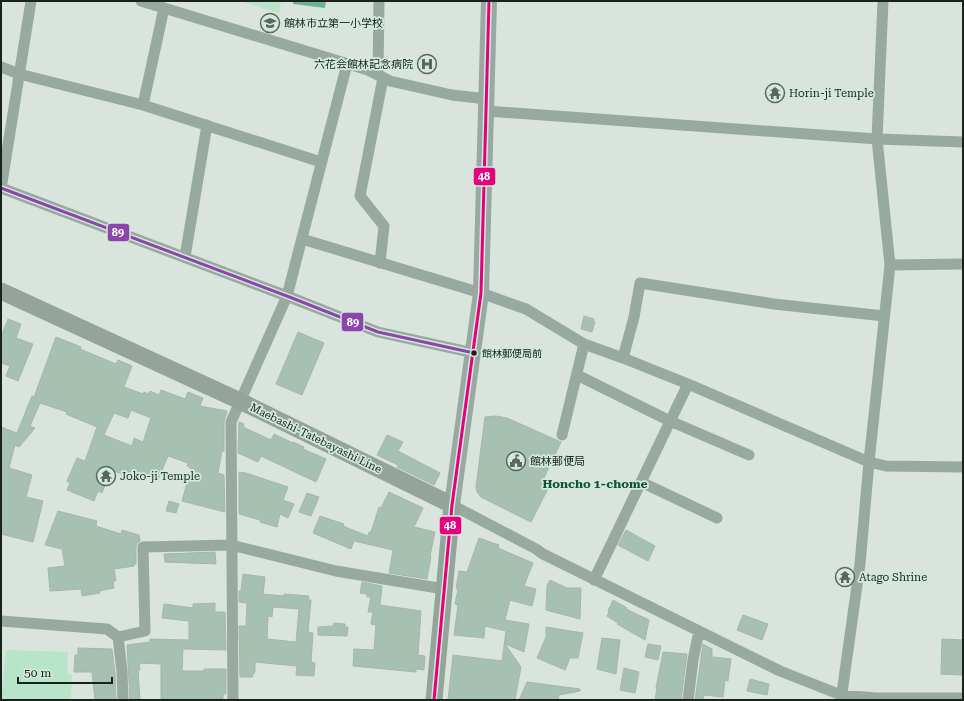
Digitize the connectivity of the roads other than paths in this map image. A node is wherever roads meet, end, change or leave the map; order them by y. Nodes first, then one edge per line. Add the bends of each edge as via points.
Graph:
1 (31, 1) edge
2 (141, 1) edge
3 (380, 1) edge
4 (489, 1) edge
5 (883, 1) edge
6 (164, 8) junction
7 (346, 64) junction
8 (1, 67) edge
9 (19, 74) junction
10 (380, 76) junction
11 (142, 104) junction
12 (486, 105) junction
13 (206, 125) junction
14 (877, 138) junction
15 (963, 142) edge
16 (321, 162) junction
17 (1, 186) edge
18 (302, 239) junction
19 (186, 257) junction
20 (380, 263) junction
21 (963, 264) edge
22 (890, 265) junction
23 (1, 291) edge
24 (481, 293) junction
25 (287, 296) junction
26 (884, 316) junction
27 (584, 344) junction
28 (474, 353) junction
29 (623, 358) junction
30 (577, 376) junction
31 (688, 384) junction
32 (240, 401) junction
33 (670, 421) junction
34 (562, 435) dead end
35 (749, 455) dead end
36 (869, 462) junction
37 (963, 467) edge
38 (641, 482) junction
39 (452, 505) junction
40 (717, 518) dead end
41 (231, 545) junction
42 (594, 580) junction
43 (444, 589) junction
44 (1, 621) edge
45 (699, 632) junction
46 (118, 637) junction
47 (841, 698) edge
48 (963, 698) edge
49 (929, 699) edge
50 (123, 700) edge
51 (232, 700) edge
52 (434, 700) edge
53 (688, 700) edge

1 - 9 street
2 - 6 street
3 - 10 street
4 - 12 street
5 - 14 street
6 - 7 street
6 - 11 street
7 - 10 street
7 - 16 street
8 - 9 street
9 - 11 street
9 - 17 street
10 - 12 street via 390,81
10 - 20 street via 360,196 384,226
11 - 13 street
12 - 14 street
12 - 24 street
13 - 16 street
13 - 19 street
14 - 15 street
14 - 22 street
16 - 18 street
17 - 19 street
18 - 20 street
18 - 25 street
19 - 25 street
20 - 24 street
21 - 22 street
22 - 26 street
23 - 32 main road, Maebashi-Tatebayashi Line
24 - 27 street via 526,309
24 - 28 street
25 - 28 street via 378,332
25 - 32 street
26 - 29 street via 774,304 640,283
26 - 36 street
27 - 29 street
27 - 30 street
28 - 39 street
29 - 31 street
30 - 33 street
30 - 34 street
31 - 33 street
31 - 36 street
32 - 39 main road, Maebashi-Tatebayashi Line
32 - 41 street via 231,422
33 - 35 street
33 - 38 street
36 - 37 street via 886,466
36 - 47 street via 860,564
38 - 40 street
38 - 42 street
39 - 42 street
39 - 43 main road
41 - 43 street via 336,571
41 - 46 street via 143,547 145,631
41 - 51 street
42 - 45 street
43 - 52 main road
44 - 46 street via 107,629
45 - 47 street
45 - 53 street
46 - 50 street
47 - 49 street
48 - 49 street

